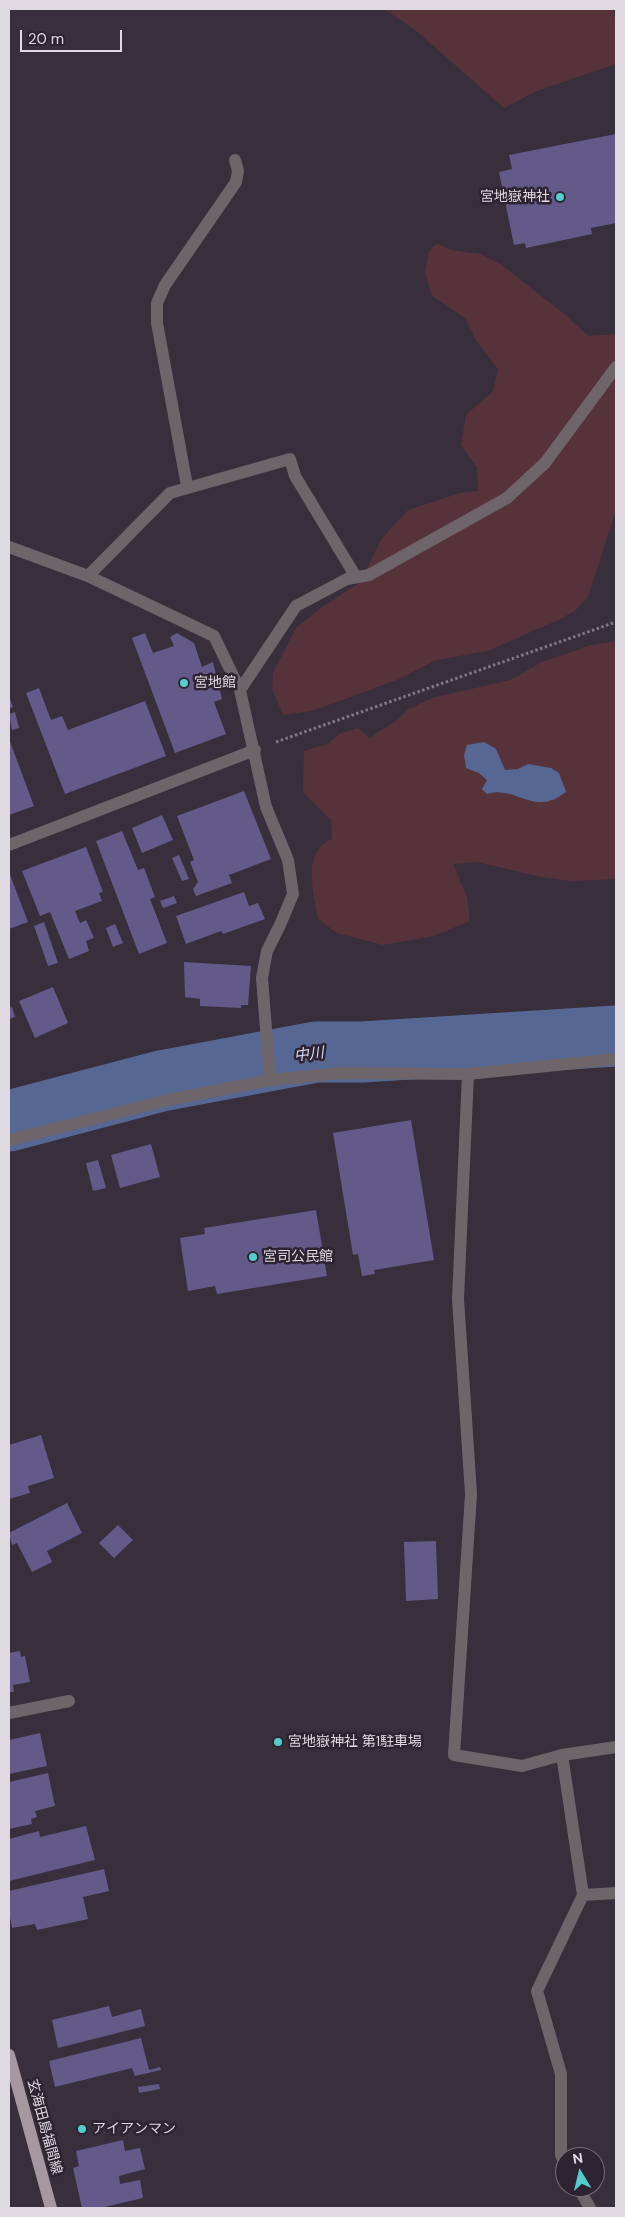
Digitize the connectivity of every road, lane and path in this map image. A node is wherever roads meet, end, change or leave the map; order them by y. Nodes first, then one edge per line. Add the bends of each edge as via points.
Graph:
1 (236, 160) dead end
2 (616, 367) edge
3 (187, 486) junction
4 (9, 547) edge
5 (88, 576) junction
6 (356, 577) junction
7 (616, 622) edge
8 (240, 690) junction
9 (255, 750) junction
10 (9, 844) edge
11 (616, 1059) edge
12 (468, 1074) junction
13 (270, 1080) junction
14 (9, 1140) edge
15 (70, 1701) dead end
16 (9, 1713) edge
17 (616, 1747) edge
18 (562, 1756) junction
19 (616, 1893) edge
20 (583, 1895) junction
21 (9, 2055) edge
22 (560, 2147) edge
23 (584, 2197) edge
24 (51, 2208) edge
25 (590, 2208) edge

1 - 3 street via 236,182 165,284 157,303 157,323
2 - 6 street via 545,463 507,498 369,575
3 - 5 street via 170,493
3 - 6 street via 290,458 295,476
4 - 5 street
5 - 8 street via 214,636
6 - 8 street via 296,606
7 - 9 path
8 - 9 street
9 - 10 street
9 - 13 street via 266,808 288,860 293,894 267,950 262,978
11 - 12 street
12 - 13 street via 343,1074
12 - 18 street via 458,1299 471,1494 454,1755 522,1766
13 - 14 street via 168,1100
15 - 16 street
17 - 18 street
18 - 20 street
19 - 20 street
20 - 22 street via 537,1991 561,2074
21 - 24 main road, 玄海田島福間線
23 - 25 street

